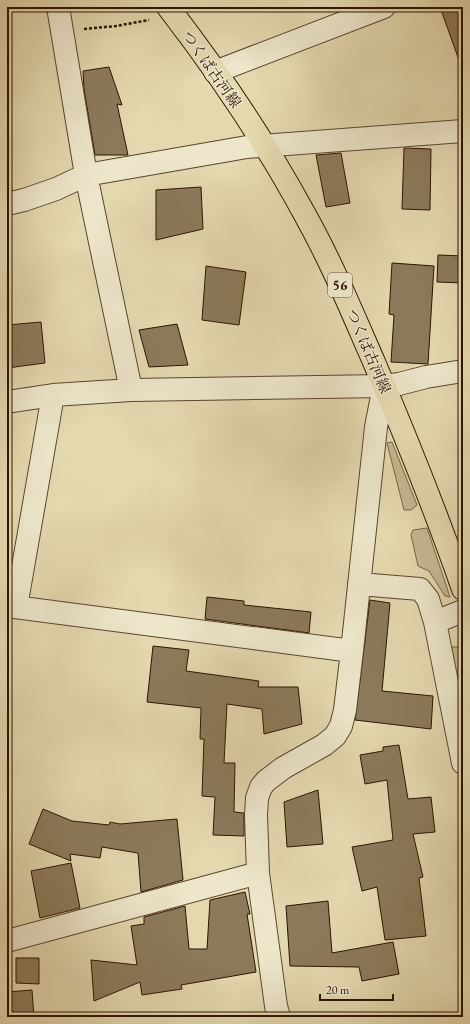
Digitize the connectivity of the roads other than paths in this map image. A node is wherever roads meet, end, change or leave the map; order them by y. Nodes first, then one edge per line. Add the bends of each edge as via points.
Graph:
1 (58, 7) edge
2 (384, 7) edge
3 (169, 8) edge
4 (215, 72) junction
5 (463, 131) edge
6 (265, 145) junction
7 (86, 175) junction
8 (7, 204) edge
9 (463, 371) edge
10 (384, 386) junction
11 (131, 390) junction
12 (53, 395) junction
13 (7, 402) edge
14 (359, 584) junction
15 (463, 589) edge
16 (12, 606) edge
17 (463, 611) edge
18 (435, 622) junction
19 (352, 651) junction
20 (463, 763) edge
21 (258, 873) junction
22 (7, 941) edge
23 (279, 1017) edge

1 - 7 street
2 - 4 street
3 - 4 main road, つくば古河線 / 56
4 - 6 main road, つくば古河線 / 56
5 - 6 street
6 - 7 street
6 - 10 main road, つくば古河線 / 56 via 305,214 347,299
7 - 8 street via 56,189
7 - 11 street
9 - 10 street
10 - 11 street
10 - 14 street via 376,427
10 - 15 main road, つくば古河線 / 56
11 - 12 street
12 - 13 street
12 - 16 street
14 - 18 street via 420,589 428,600
14 - 19 street
16 - 19 street
17 - 18 street
18 - 20 street
19 - 21 street via 345,710 341,726 335,736 272,776 261,787 257,798 256,815
21 - 22 street
21 - 23 street

